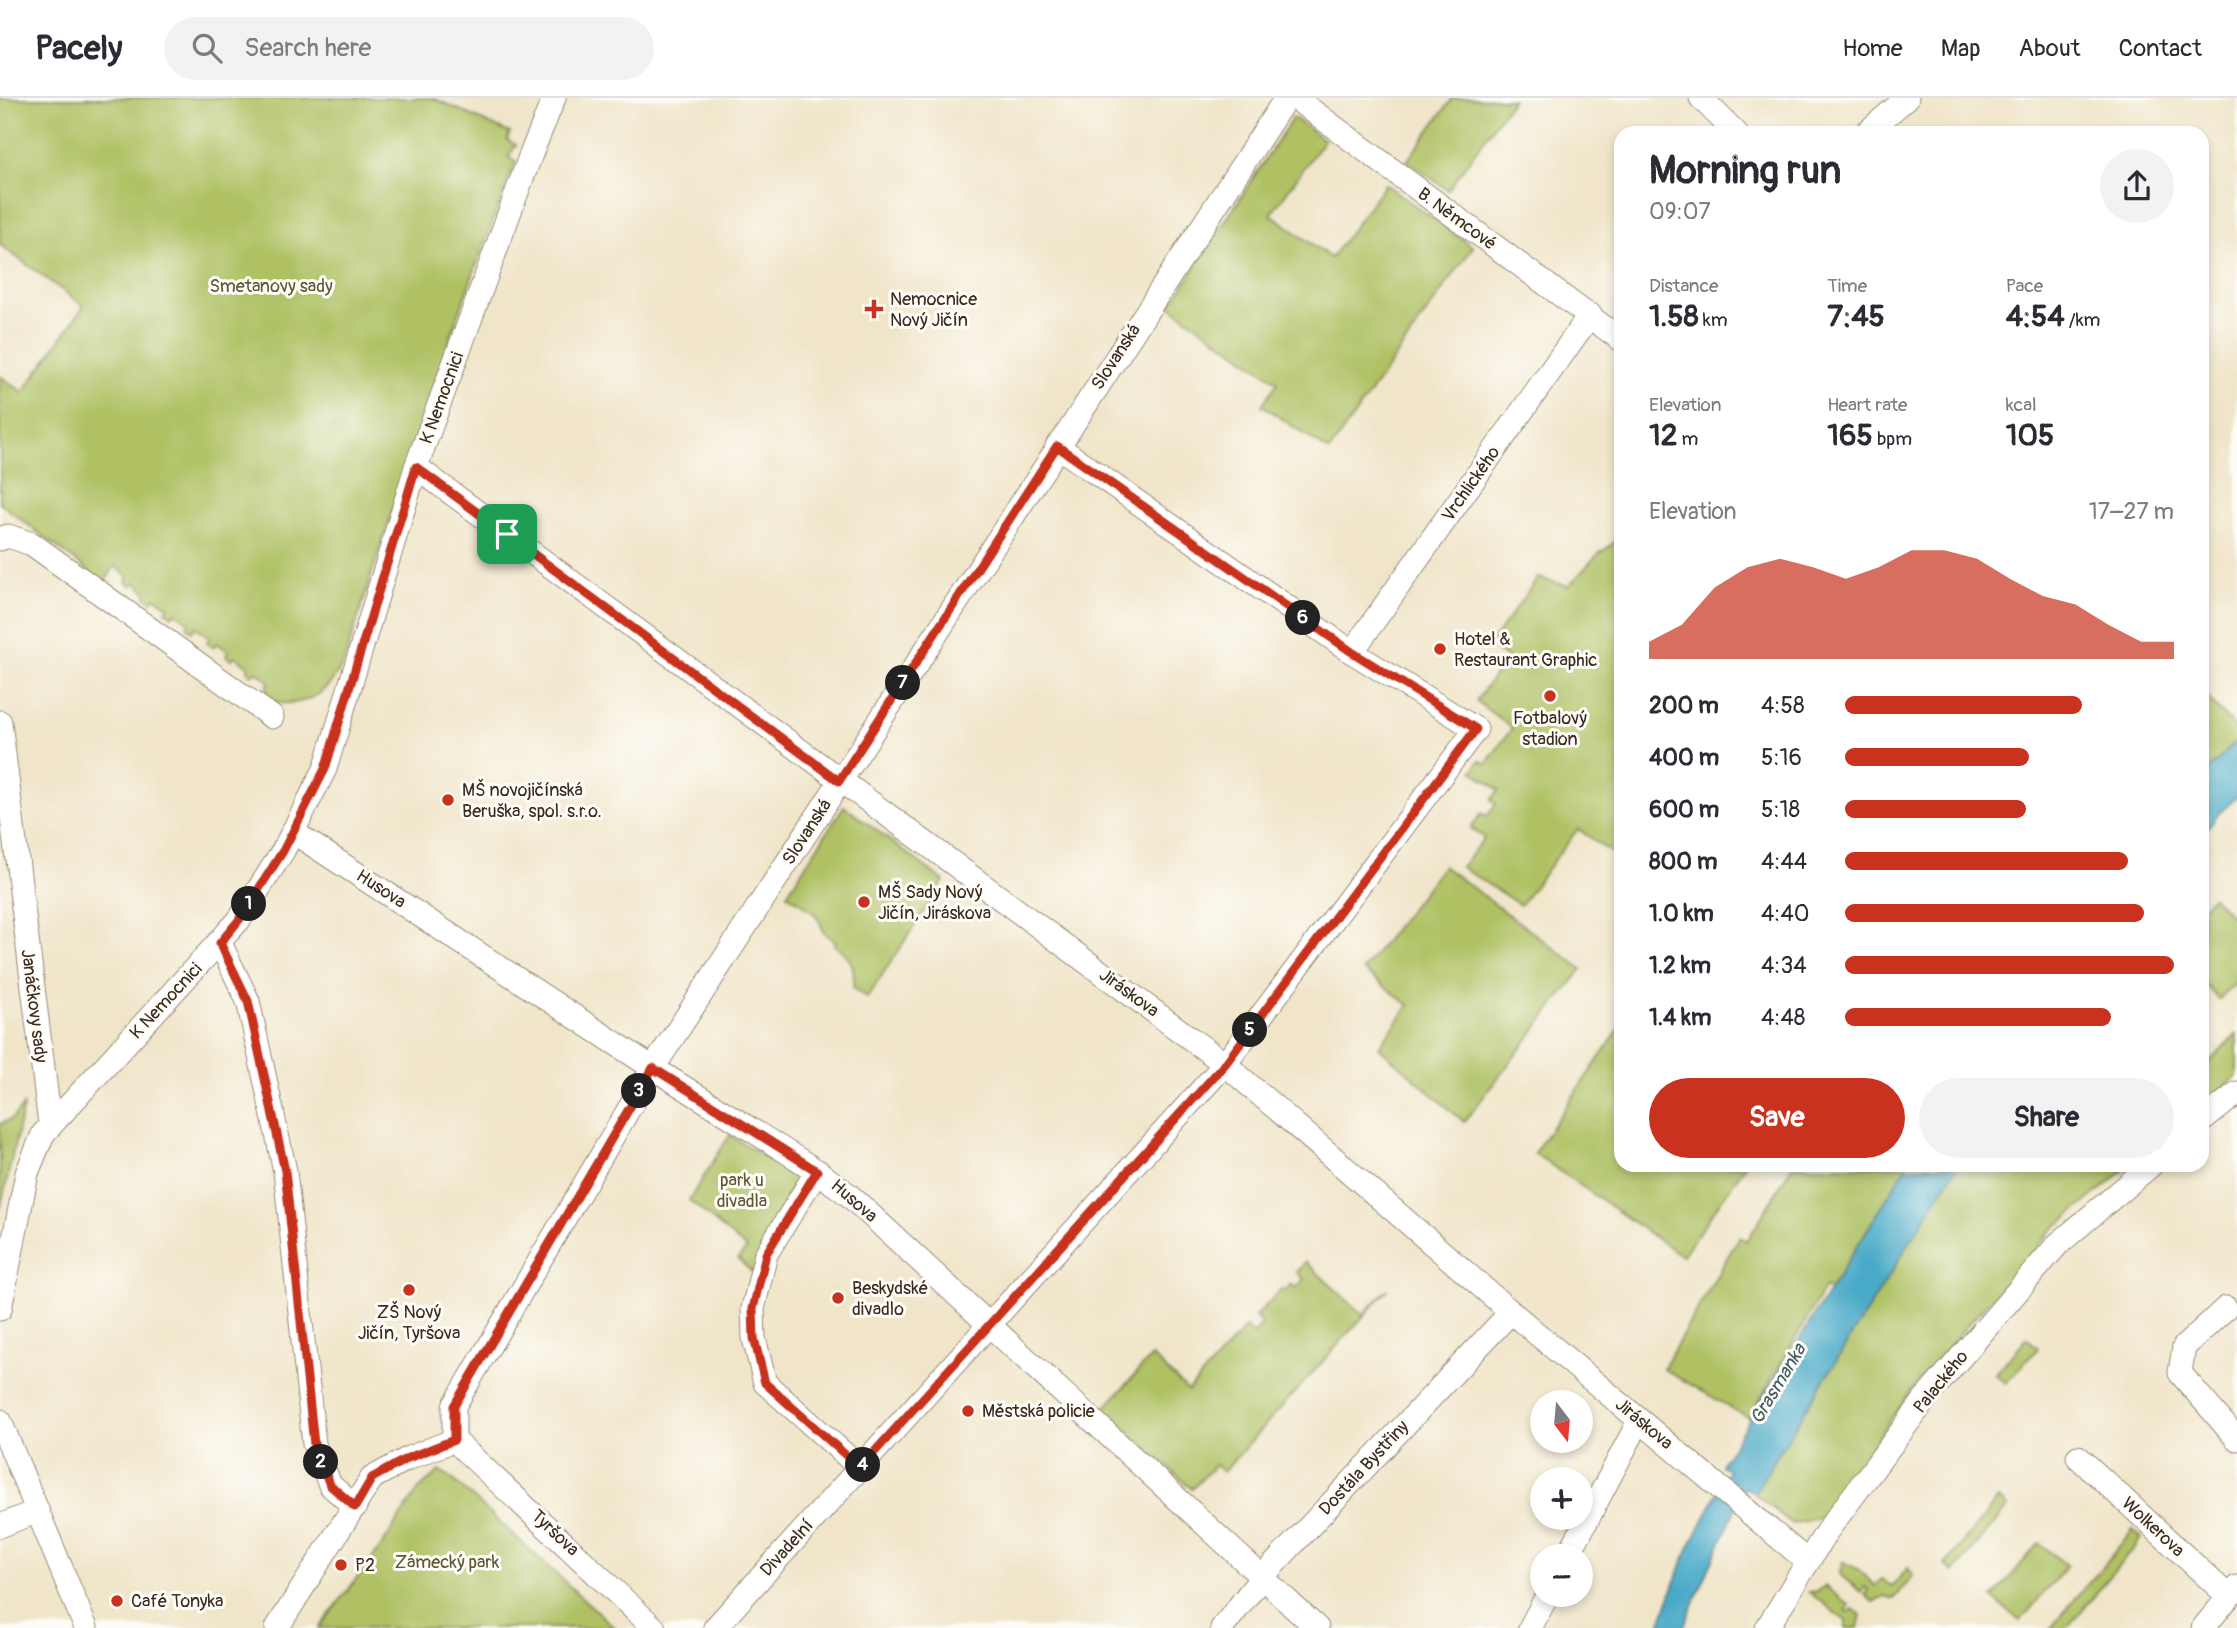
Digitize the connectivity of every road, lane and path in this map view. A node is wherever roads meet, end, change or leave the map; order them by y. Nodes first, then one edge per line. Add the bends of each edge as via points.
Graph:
1 (554, 98) edge
2 (1286, 98) edge
3 (1295, 98) edge
4 (1701, 98) edge
5 (1906, 98) edge
6 (1729, 126) edge
7 (1874, 126) edge
8 (1590, 316) junction
9 (1614, 335) edge
10 (1057, 446) junction
11 (416, 467) junction
12 (0, 539) edge
13 (1352, 652) junction
14 (272, 717) dead end
15 (0, 722) edge
16 (839, 781) junction
17 (293, 832) junction
18 (220, 943) junction
19 (1225, 1064) junction
20 (653, 1068) junction
21 (2237, 1093) edge
22 (2209, 1115) edge
23 (50, 1124) junction
24 (817, 1171) junction
25 (2143, 1172) edge
26 (2226, 1308) dead end
27 (0, 1309) edge
28 (1511, 1312) junction
29 (990, 1324) junction
30 (0, 1421) edge
31 (1639, 1421) junction
32 (2237, 1439) edge
33 (454, 1440) junction
34 (2078, 1457) dead end
35 (860, 1468) junction
36 (355, 1507) junction
37 (37, 1511) junction
38 (0, 1526) edge
39 (1574, 1544) edge
40 (1808, 1562) junction
41 (1262, 1577) junction
42 (2233, 1592) edge
43 (1541, 1607) edge
44 (86, 1628) edge
45 (277, 1628) edge
46 (654, 1628) edge
47 (715, 1628) edge
48 (1222, 1628) edge
49 (1317, 1628) edge
50 (1530, 1628) edge
51 (1767, 1628) edge
52 (2203, 1628) edge

1 - 11 street, K Nemocnici
2 - 10 street, Slovanská
3 - 8 street, B. Němcové
4 - 6 street
5 - 7 street
8 - 9 street, B. Němcové
8 - 13 street, Vrchlického
10 - 13 street
10 - 16 street, Slovanská
11 - 16 street, Jiráskova
11 - 17 street, K Nemocnici via 325,769
12 - 14 street via 8,536 32,544
13 - 19 street, Divadelní via 1476,729
15 - 23 street, Janáčkovy sady
16 - 19 street, Jiráskova
16 - 20 street, Slovanská
17 - 18 street, K Nemocnici
17 - 20 street, Husova
18 - 23 street, K Nemocnici
18 - 36 street via 248,1001 285,1171 314,1444 330,1485
19 - 28 street, Jiráskova
19 - 29 street, Divadelní
20 - 24 street, Husova
20 - 33 street, Slovanská via 454,1406
21 - 22 street
23 - 27 street, K Nemocnici via 27,1173
24 - 29 street, Husova
24 - 35 street via 766,1254 753,1309 754,1338 765,1383
25 - 40 street, Palackého via 2057,1245 1996,1314 1930,1393
26 - 32 street via 2184,1347 2180,1373
28 - 31 street, Jiráskova
28 - 41 street, Dostála Bystřiny
29 - 35 street, Divadelní
29 - 41 street, Husova
30 - 37 street
31 - 39 street
31 - 40 street, Jiráskova
33 - 36 street via 372,1478
33 - 46 street, Tyršova
34 - 42 street, Wolkerova
35 - 47 street, Divadelní
36 - 45 street
37 - 38 street
37 - 44 street
40 - 51 street, Palackého
41 - 48 street, Dostála Bystřiny
41 - 49 street, Husova
42 - 52 street
43 - 50 street

